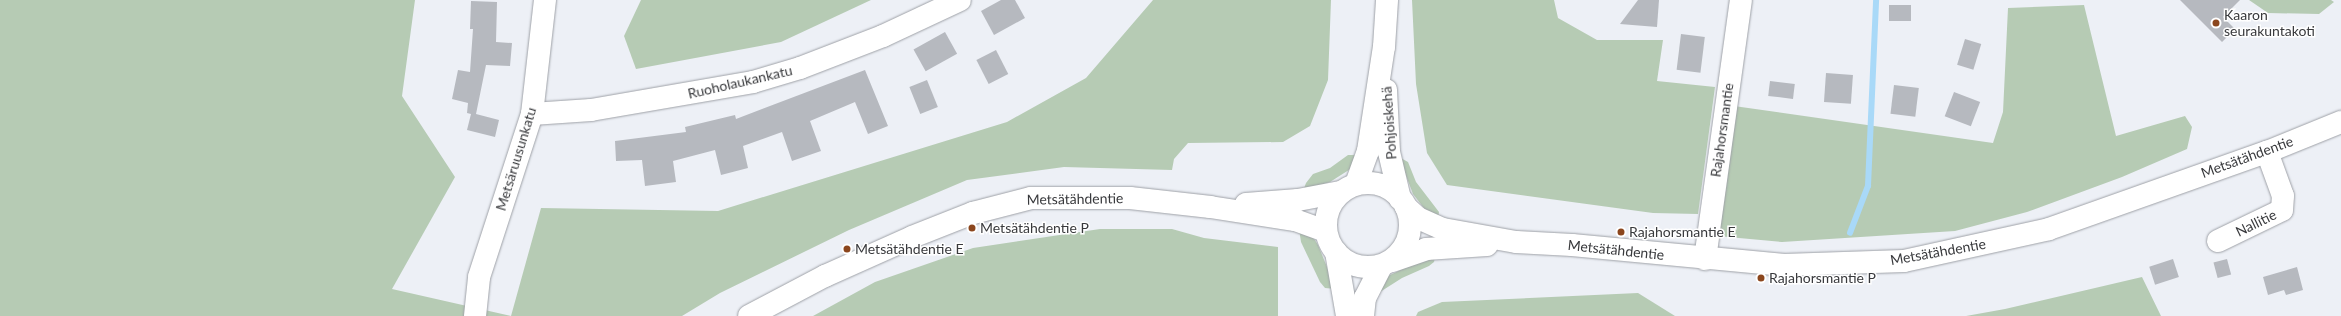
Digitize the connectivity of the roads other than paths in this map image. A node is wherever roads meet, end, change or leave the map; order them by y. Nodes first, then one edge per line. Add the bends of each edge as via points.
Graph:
1 (545, 0) edge
2 (960, 0) edge
3 (1387, 0) edge
4 (1741, 0) edge
5 (1384, 46) junction
6 (532, 114) junction
7 (2341, 122) edge
8 (2267, 152) junction
9 (1348, 188) junction
10 (1403, 203) junction
11 (1210, 207) junction
12 (1326, 231) junction
13 (2218, 241) dead end
14 (1516, 242) junction
15 (1336, 252) junction
16 (1705, 259) junction
17 (1387, 263) junction
18 (475, 316) edge
19 (749, 316) edge
20 (1347, 316) edge
21 (1363, 316) edge

1 - 6 main road, Metsäruusunkatu
2 - 6 main road, Ruoholaukankatu via 883,36 800,68 752,82 591,110
3 - 5 main road, Pohjoiskehä
4 - 16 main road, Rajahorsmantie
5 - 9 main road, Pohjoiskehä via 1368,151
5 - 10 main road, Pohjoiskehä via 1389,152
6 - 18 main road, Metsäruusunkatu via 479,277
7 - 8 main road, Metsätähdentie
8 - 13 main road, Nallitie via 2283,196 2282,210
8 - 16 main road, Metsätähdentie via 2049,229 1904,261 1784,265
9 - 10 main road via 1370,182 1384,185
9 - 11 main road, Metsätähdentie via 1298,200
9 - 12 main road via 1326,217
10 - 14 main road, Metsätähdentie via 1418,218 1443,228
10 - 17 main road via 1412,220 1410,234 1402,251
11 - 12 main road, Metsätähdentie via 1295,220
11 - 19 main road, Metsätähdentie via 1130,198 1080,197 1031,198 1003,204 912,237 825,276
12 - 15 main road via 1328,242
14 - 16 main road, Metsätähdentie via 1572,245
14 - 17 main road, Metsätähdentie via 1426,249
15 - 17 main road via 1348,264 1362,269
15 - 20 main road via 1343,278
17 - 21 main road via 1370,283

